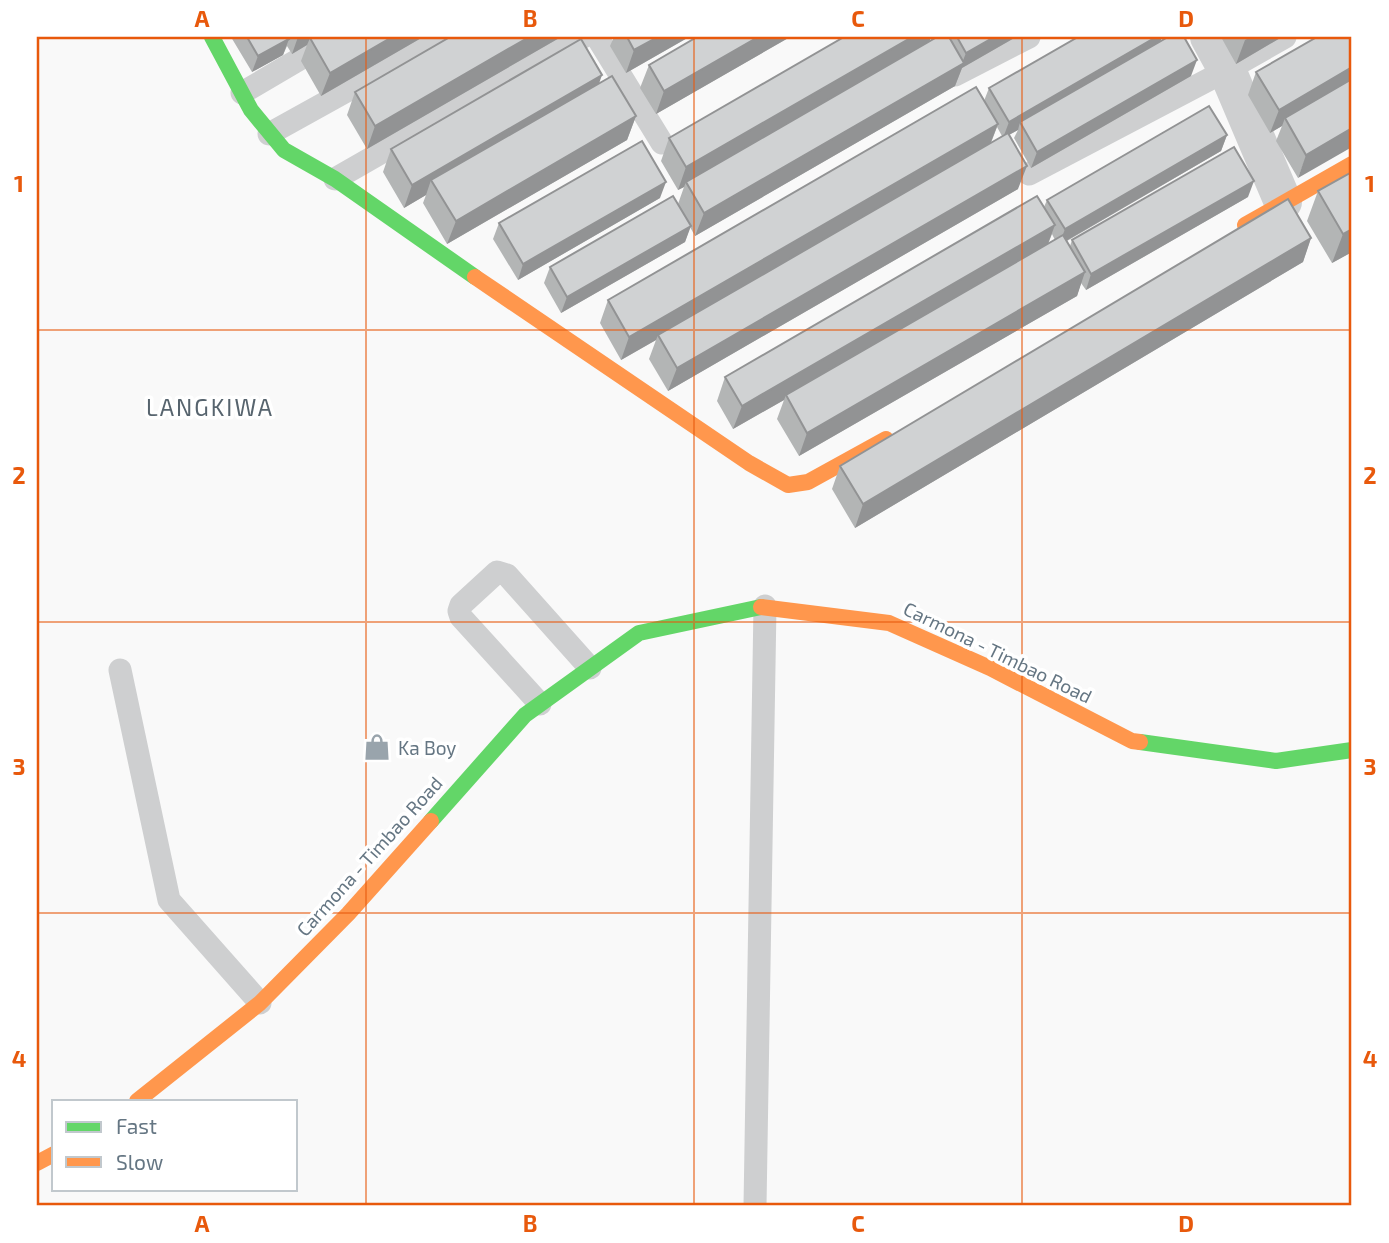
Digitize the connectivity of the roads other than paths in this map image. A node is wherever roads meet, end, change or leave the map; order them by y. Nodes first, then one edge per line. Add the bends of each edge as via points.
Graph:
1 (212, 37) edge
2 (337, 37) edge
3 (444, 37) edge
4 (583, 37) edge
5 (597, 37) edge
6 (1029, 37) edge
7 (1209, 37) edge
8 (1285, 37) edge
9 (1227, 70) junction
10 (955, 75) edge
11 (242, 93) junction
12 (269, 134) junction
13 (662, 143) dead end
14 (1352, 164) edge
15 (1029, 174) dead end
16 (335, 179) junction
17 (1283, 202) junction
18 (1236, 230) edge
19 (904, 428) edge
20 (765, 607) junction
21 (590, 668) junction
22 (120, 670) dead end
23 (540, 704) junction
24 (1352, 750) edge
25 (260, 1003) junction
26 (138, 1100) edge
27 (755, 1206) edge

1 - 11 main road
2 - 11 lane
3 - 12 lane
4 - 16 lane
5 - 13 lane
6 - 10 lane
7 - 9 street
8 - 9 lane
9 - 15 lane
9 - 17 street
11 - 12 main road
12 - 16 main road via 284,150
14 - 17 main road
16 - 19 main road via 749,463 788,485 808,482
17 - 18 main road
20 - 21 main road, Carmona - Timbao Road via 639,633
20 - 24 main road, Carmona - Timbao Road via 889,623 990,668 1132,741 1276,761
20 - 27 lane
21 - 23 main road, Carmona - Timbao Road
21 - 23 lane via 507,575 497,572 459,611
22 - 25 lane via 169,900
23 - 25 main road, Carmona - Timbao Road
25 - 26 main road, Carmona - Timbao Road

